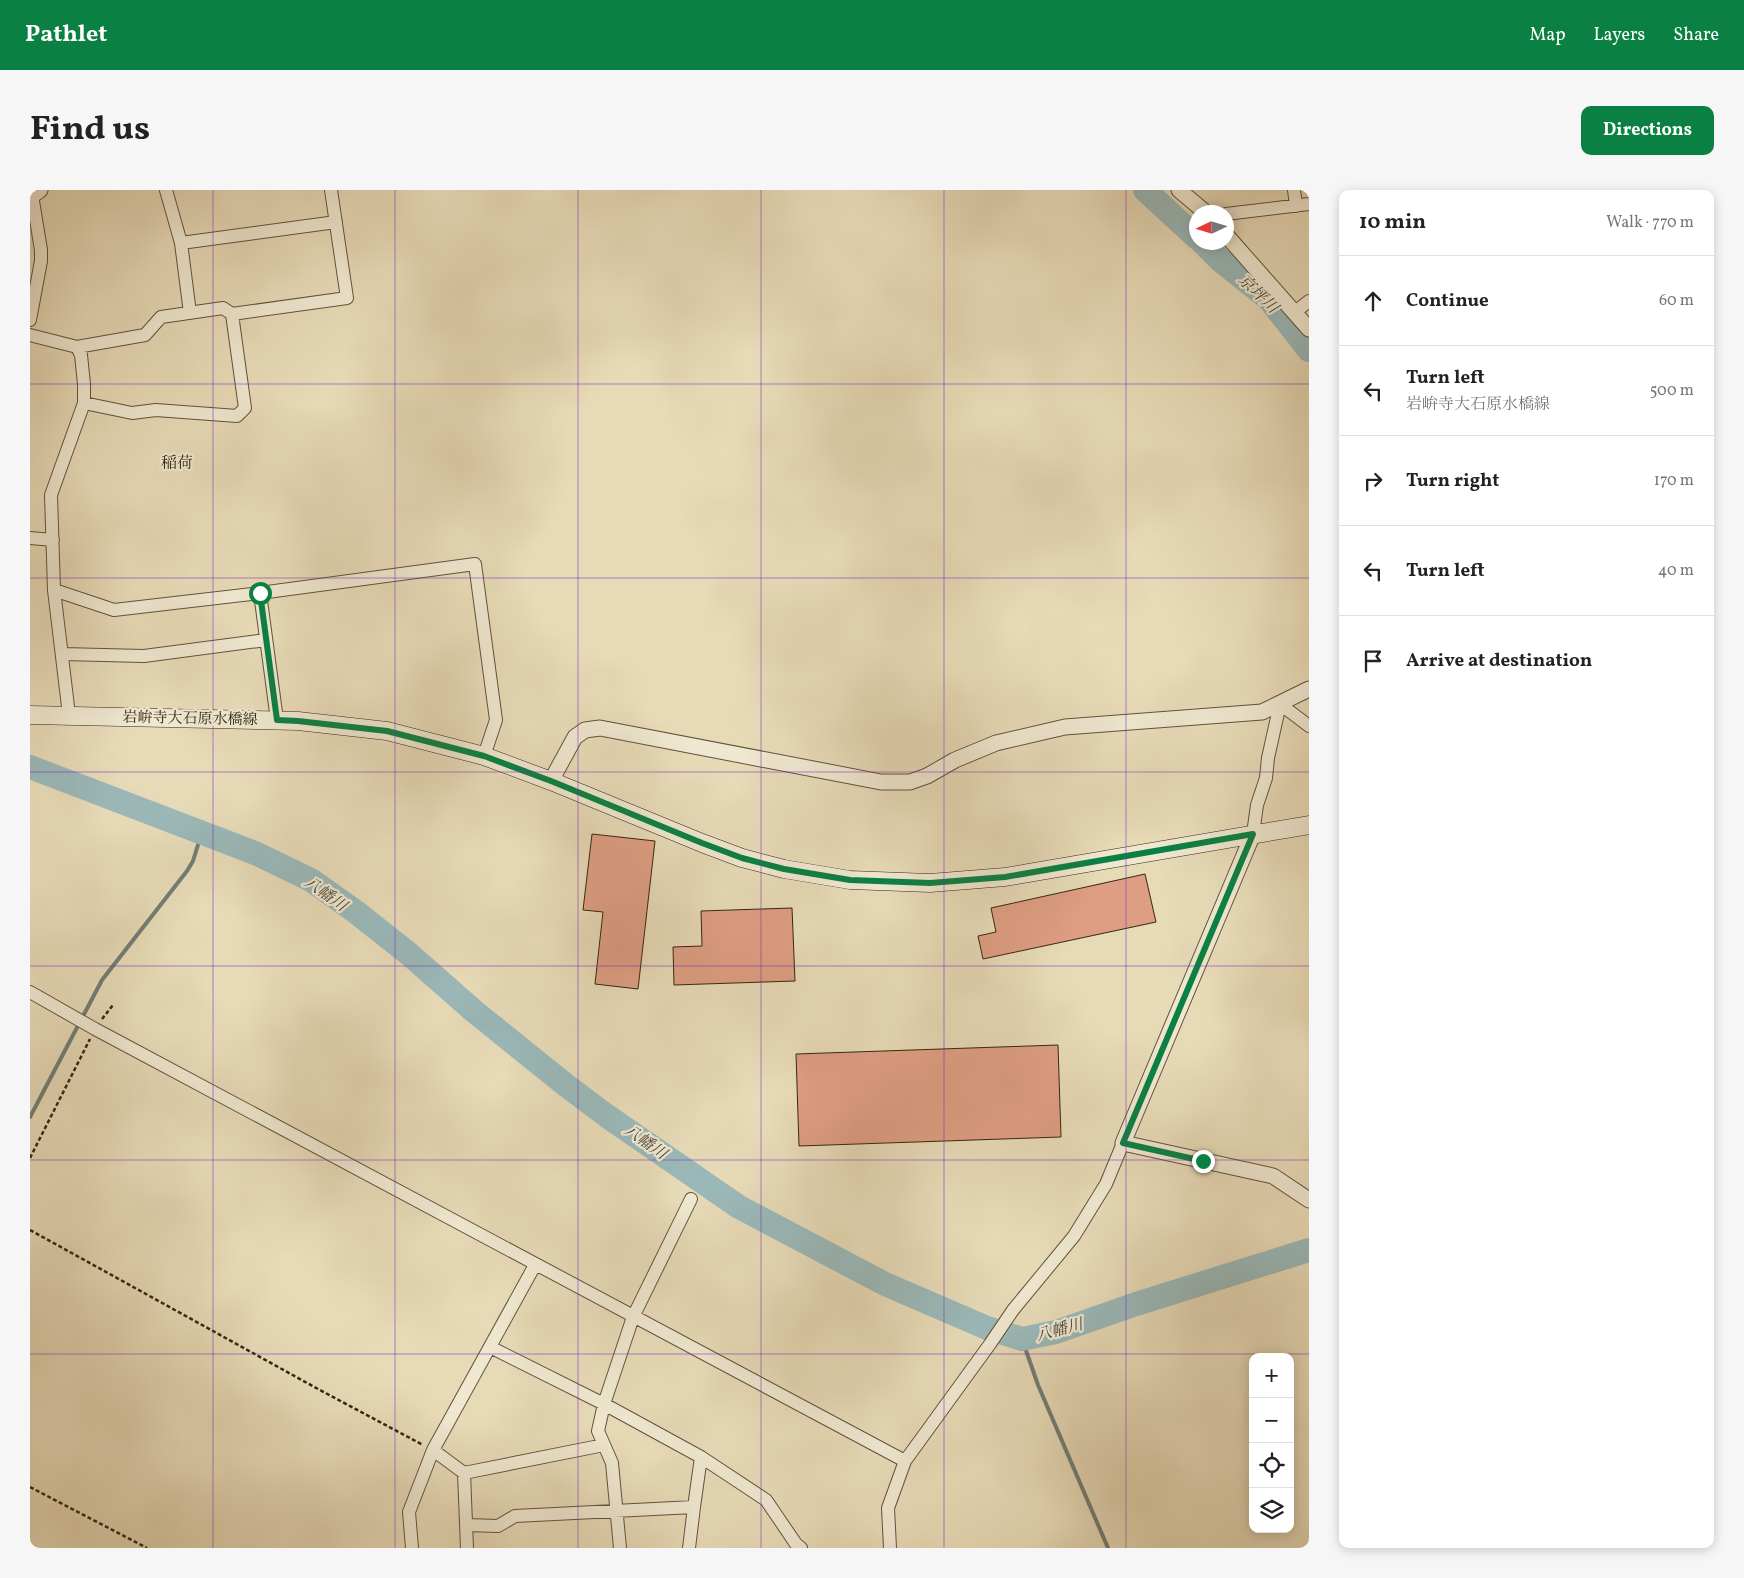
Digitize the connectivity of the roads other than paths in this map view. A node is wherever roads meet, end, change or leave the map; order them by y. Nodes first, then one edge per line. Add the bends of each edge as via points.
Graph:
1 (166, 190) edge
2 (331, 190) edge
3 (1179, 190) edge
4 (1294, 190) edge
5 (34, 194) edge
6 (1309, 204) edge
7 (1197, 205) edge
8 (1296, 206) junction
9 (1234, 213) edge
10 (336, 222) junction
11 (181, 243) junction
12 (1234, 244) edge
13 (1309, 301) edge
14 (1295, 312) junction
15 (190, 313) junction
16 (232, 314) junction
17 (30, 320) edge
18 (1309, 329) edge
19 (30, 335) edge
20 (77, 347) junction
21 (84, 403) junction
22 (30, 538) edge
23 (53, 540) junction
24 (54, 590) junction
25 (260, 593) junction
26 (266, 640) junction
27 (62, 654) junction
28 (1309, 689) edge
29 (1280, 704) junction
30 (30, 715) edge
31 (70, 715) junction
32 (277, 720) junction
33 (1309, 726) edge
34 (484, 756) junction
35 (551, 781) junction
36 (1309, 825) edge
37 (1253, 834) junction
38 (30, 992) edge
39 (1123, 1143) junction
40 (691, 1199) dead end
41 (1309, 1200) edge
42 (535, 1265) junction
43 (633, 1317) junction
44 (490, 1347) junction
45 (604, 1404) junction
46 (604, 1445) junction
47 (433, 1450) junction
48 (701, 1457) junction
49 (905, 1461) junction
50 (464, 1473) junction
51 (694, 1507) junction
52 (617, 1511) junction
53 (466, 1525) junction
54 (412, 1548) edge
55 (467, 1548) edge
56 (620, 1548) edge
57 (689, 1548) edge
58 (801, 1548) edge
59 (890, 1548) edge

1 - 11 street
2 - 10 street
3 - 7 street
4 - 8 street
5 - 17 street via 41,261
6 - 8 street
8 - 9 street
10 - 11 street
10 - 16 street via 347,298
11 - 15 street
12 - 14 street
13 - 14 street
14 - 18 street
15 - 16 street via 223,308
15 - 20 street via 161,317 145,335
16 - 21 street via 245,408 237,416 156,410 132,413
19 - 20 street
20 - 21 street via 81,355
21 - 23 street via 51,495
22 - 23 street
23 - 24 street
24 - 25 street via 114,610
24 - 27 street
25 - 26 street
25 - 34 street via 475,564 496,720
26 - 27 street via 144,656
26 - 32 street
27 - 31 street
28 - 29 street
29 - 33 street
29 - 35 street via 1262,712 1065,727 996,743 927,776 898,784 600,728 585,730 575,737
29 - 37 street
30 - 31 main road, 岩峅寺大石原水橋線
31 - 32 main road, 岩峅寺大石原水橋線
32 - 34 main road, 岩峅寺大石原水橋線 via 387,731
34 - 35 main road, 岩峅寺大石原水橋線
35 - 37 main road, 岩峅寺大石原水橋線 via 742,858 850,880 930,883 1005,877
36 - 37 main road, 岩峅寺大石原水橋線
37 - 39 street
38 - 42 street
39 - 41 street via 1273,1176
39 - 49 street via 1106,1184 1074,1236 1013,1310
40 - 43 street
42 - 43 street
42 - 44 street
43 - 45 street
43 - 49 street
44 - 45 street
44 - 47 street
45 - 46 street via 598,1431
45 - 48 street
46 - 50 street
46 - 52 street via 612,1463
47 - 50 street
47 - 54 street via 409,1512
48 - 51 street
48 - 58 street via 766,1500
49 - 59 street via 888,1508
50 - 53 street
51 - 52 street
51 - 57 street
52 - 53 street via 515,1516 498,1526
52 - 56 street
53 - 55 street

